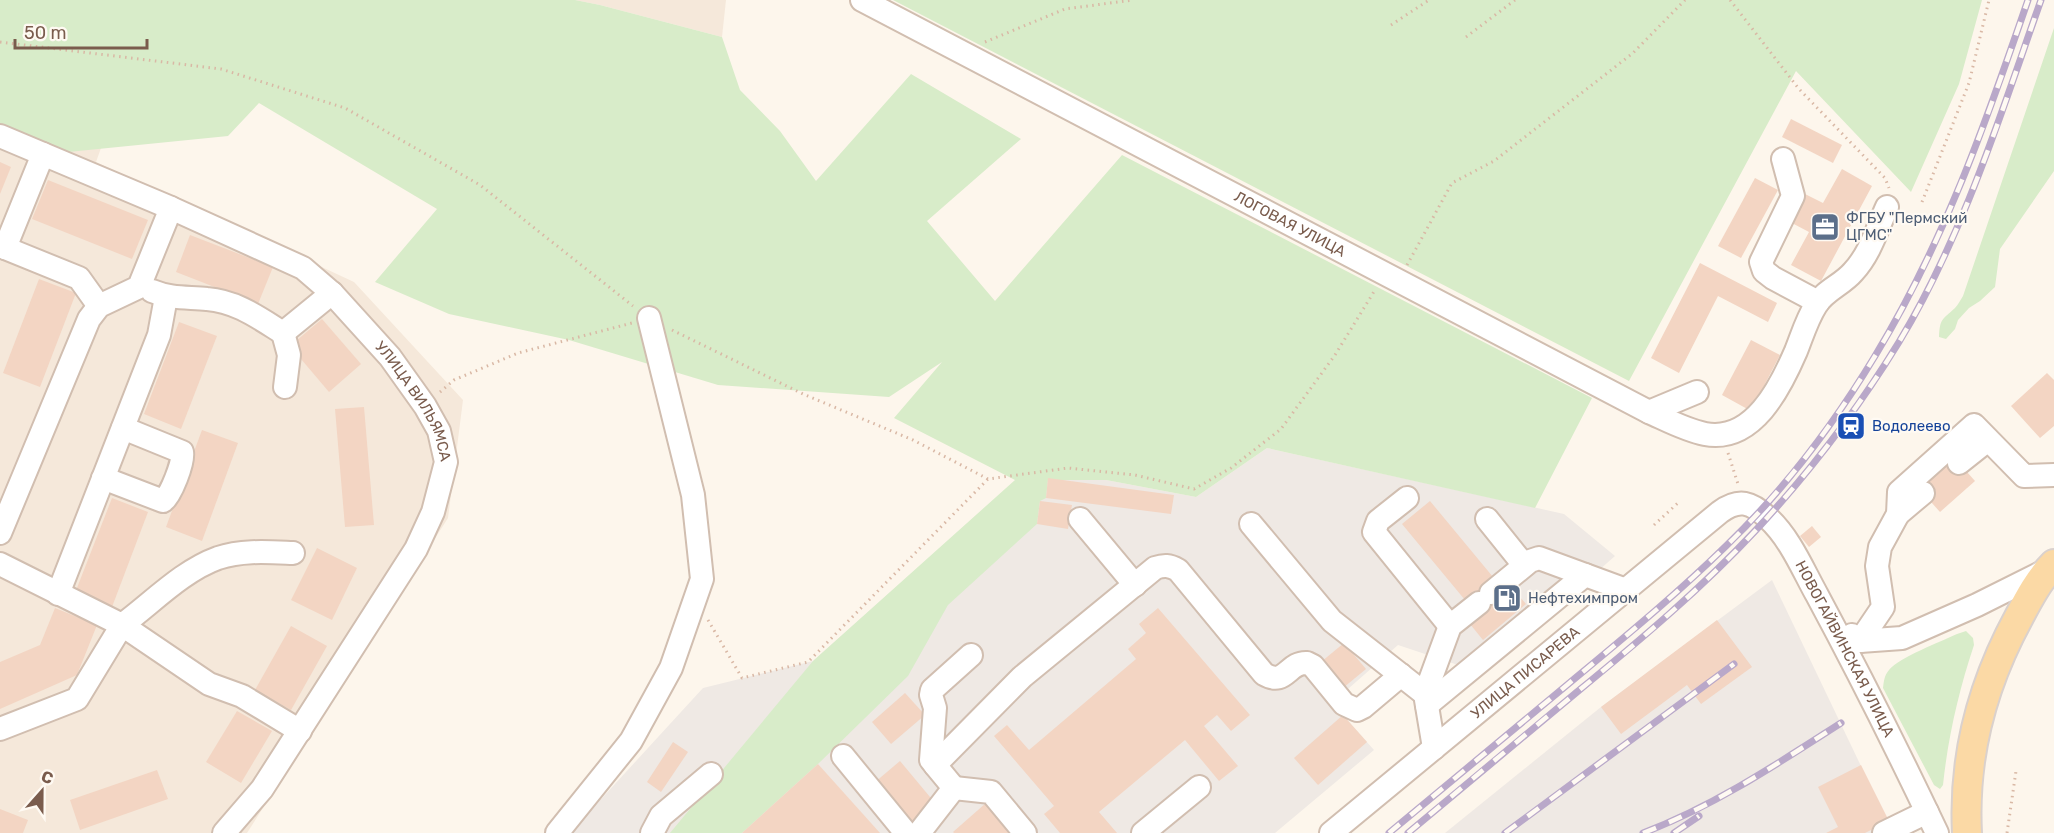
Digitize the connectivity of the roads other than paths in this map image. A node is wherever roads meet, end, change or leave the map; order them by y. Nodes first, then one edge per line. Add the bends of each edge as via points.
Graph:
1 (862, 0) edge
2 (0, 136) edge
3 (43, 154) junction
4 (1783, 159) dead end
5 (1887, 207) road end
6 (171, 208) junction
7 (3, 247) edge
8 (139, 287) junction
9 (332, 293) junction
10 (166, 297) junction
11 (1818, 302) junction
12 (99, 306) junction
13 (649, 318) road end
14 (283, 333) junction
15 (285, 387) dead end
16 (1697, 392) dead end
17 (1649, 412) junction
18 (123, 428) junction
19 (1988, 440) junction
20 (1959, 463) dead end
21 (2054, 476) edge
22 (103, 478) junction
23 (1923, 493) dead end
24 (1407, 498) dead end
25 (1720, 512) joint
26 (1898, 514) junction
27 (1080, 519) dead end
28 (1487, 519) dead end
29 (1251, 524) dead end
30 (0, 533) edge
31 (292, 553) dead end
32 (0, 564) edge
33 (1524, 565) junction
34 (2051, 567) edge
35 (1585, 575) junction
36 (1135, 585) junction
37 (1626, 590) junction
38 (58, 594) junction
39 (1829, 618) junction
40 (122, 625) junction
41 (1450, 626) junction
42 (1860, 641) junction
43 (972, 655) dead end
44 (1401, 675) junction
45 (1426, 699) junction
46 (0, 729) edge
47 (300, 731) junction
48 (1434, 748) junction
49 (843, 756) dead end
50 (935, 765) junction
51 (711, 774) dead end
52 (1199, 787) dead end
53 (954, 788) junction
54 (1927, 812) junction
55 (224, 833) edge
56 (557, 833) edge
57 (652, 833) edge
58 (906, 833) edge
59 (919, 833) edge
60 (1025, 833) edge
61 (1143, 833) edge
62 (1331, 833) edge
63 (1884, 833) edge
64 (1937, 833) edge
65 (1967, 833) edge

1 - 17 street, ЛОГОВАЯ УЛИЦА
2 - 3 street, УЛИЦА ВИЛЬЯМСА
3 - 6 street, УЛИЦА ВИЛЬЯМСА
3 - 7 street
4 - 11 street via 1792,196 1761,262 1773,278
5 - 11 street via 1867,254 1854,272
6 - 8 street
6 - 9 street, УЛИЦА ВИЛЬЯМСА via 303,268
7 - 12 street via 79,278
8 - 10 street
8 - 12 street
9 - 14 street
9 - 47 street, УЛИЦА ВИЛЬЯМСА via 390,357 425,406 439,431 446,462 434,512 416,549
10 - 14 street via 209,299 245,309
10 - 18 street via 159,335
11 - 17 street, ЛОГОВАЯ УЛИЦА via 1787,372 1750,422 1722,435 1696,431
12 - 30 street via 89,319
13 - 56 street via 693,495 702,579 671,668 631,741
14 - 15 street via 289,355
16 - 17 street
18 - 22 street
18 - 22 street via 182,452 169,495 163,501
19 - 20 street
19 - 21 street via 2024,476
19 - 26 street via 1974,425 1899,492
22 - 38 street
23 - 26 street
24 - 41 street via 1378,521 1374,532
25 - 37 street, УЛИЦА ПИСАРЕВА
25 - 39 street, НОВОГАЙВИНСКАЯ УЛИЦА via 1742,502 1777,526
26 - 42 street via 1880,546 1877,566 1883,607
27 - 36 street
28 - 33 street
29 - 44 street via 1332,621
31 - 40 street via 253,552 218,558 187,574
32 - 38 street
33 - 35 street via 1539,558
33 - 41 street
34 - 42 street via 1977,606 1902,638
34 - 65 main road via 2032,593 1993,670 1970,761
35 - 37 street
35 - 45 street
36 - 44 street via 1163,565 1178,570 1264,674 1276,679 1296,664 1307,663 1351,709 1362,707
36 - 50 street via 1022,678
37 - 48 street, УЛИЦА ПИСАРЕВА
38 - 40 street
39 - 42 street
39 - 54 street, НОВОГАЙВИНСКАЯ УЛИЦА
40 - 46 street via 77,699
40 - 47 street via 209,684 242,696
41 - 45 street
43 - 50 street via 932,690 935,708 931,760
44 - 45 street
45 - 48 street
47 - 55 street, УЛИЦА ВИЛЬЯМСА via 262,789
48 - 62 street, УЛИЦА ПИСАРЕВА
49 - 58 street
50 - 53 street
51 - 57 street via 661,816
52 - 61 street
53 - 59 street
53 - 60 street via 991,792
54 - 63 street
54 - 64 street, НОВОГАЙВИНСКАЯ УЛИЦА

